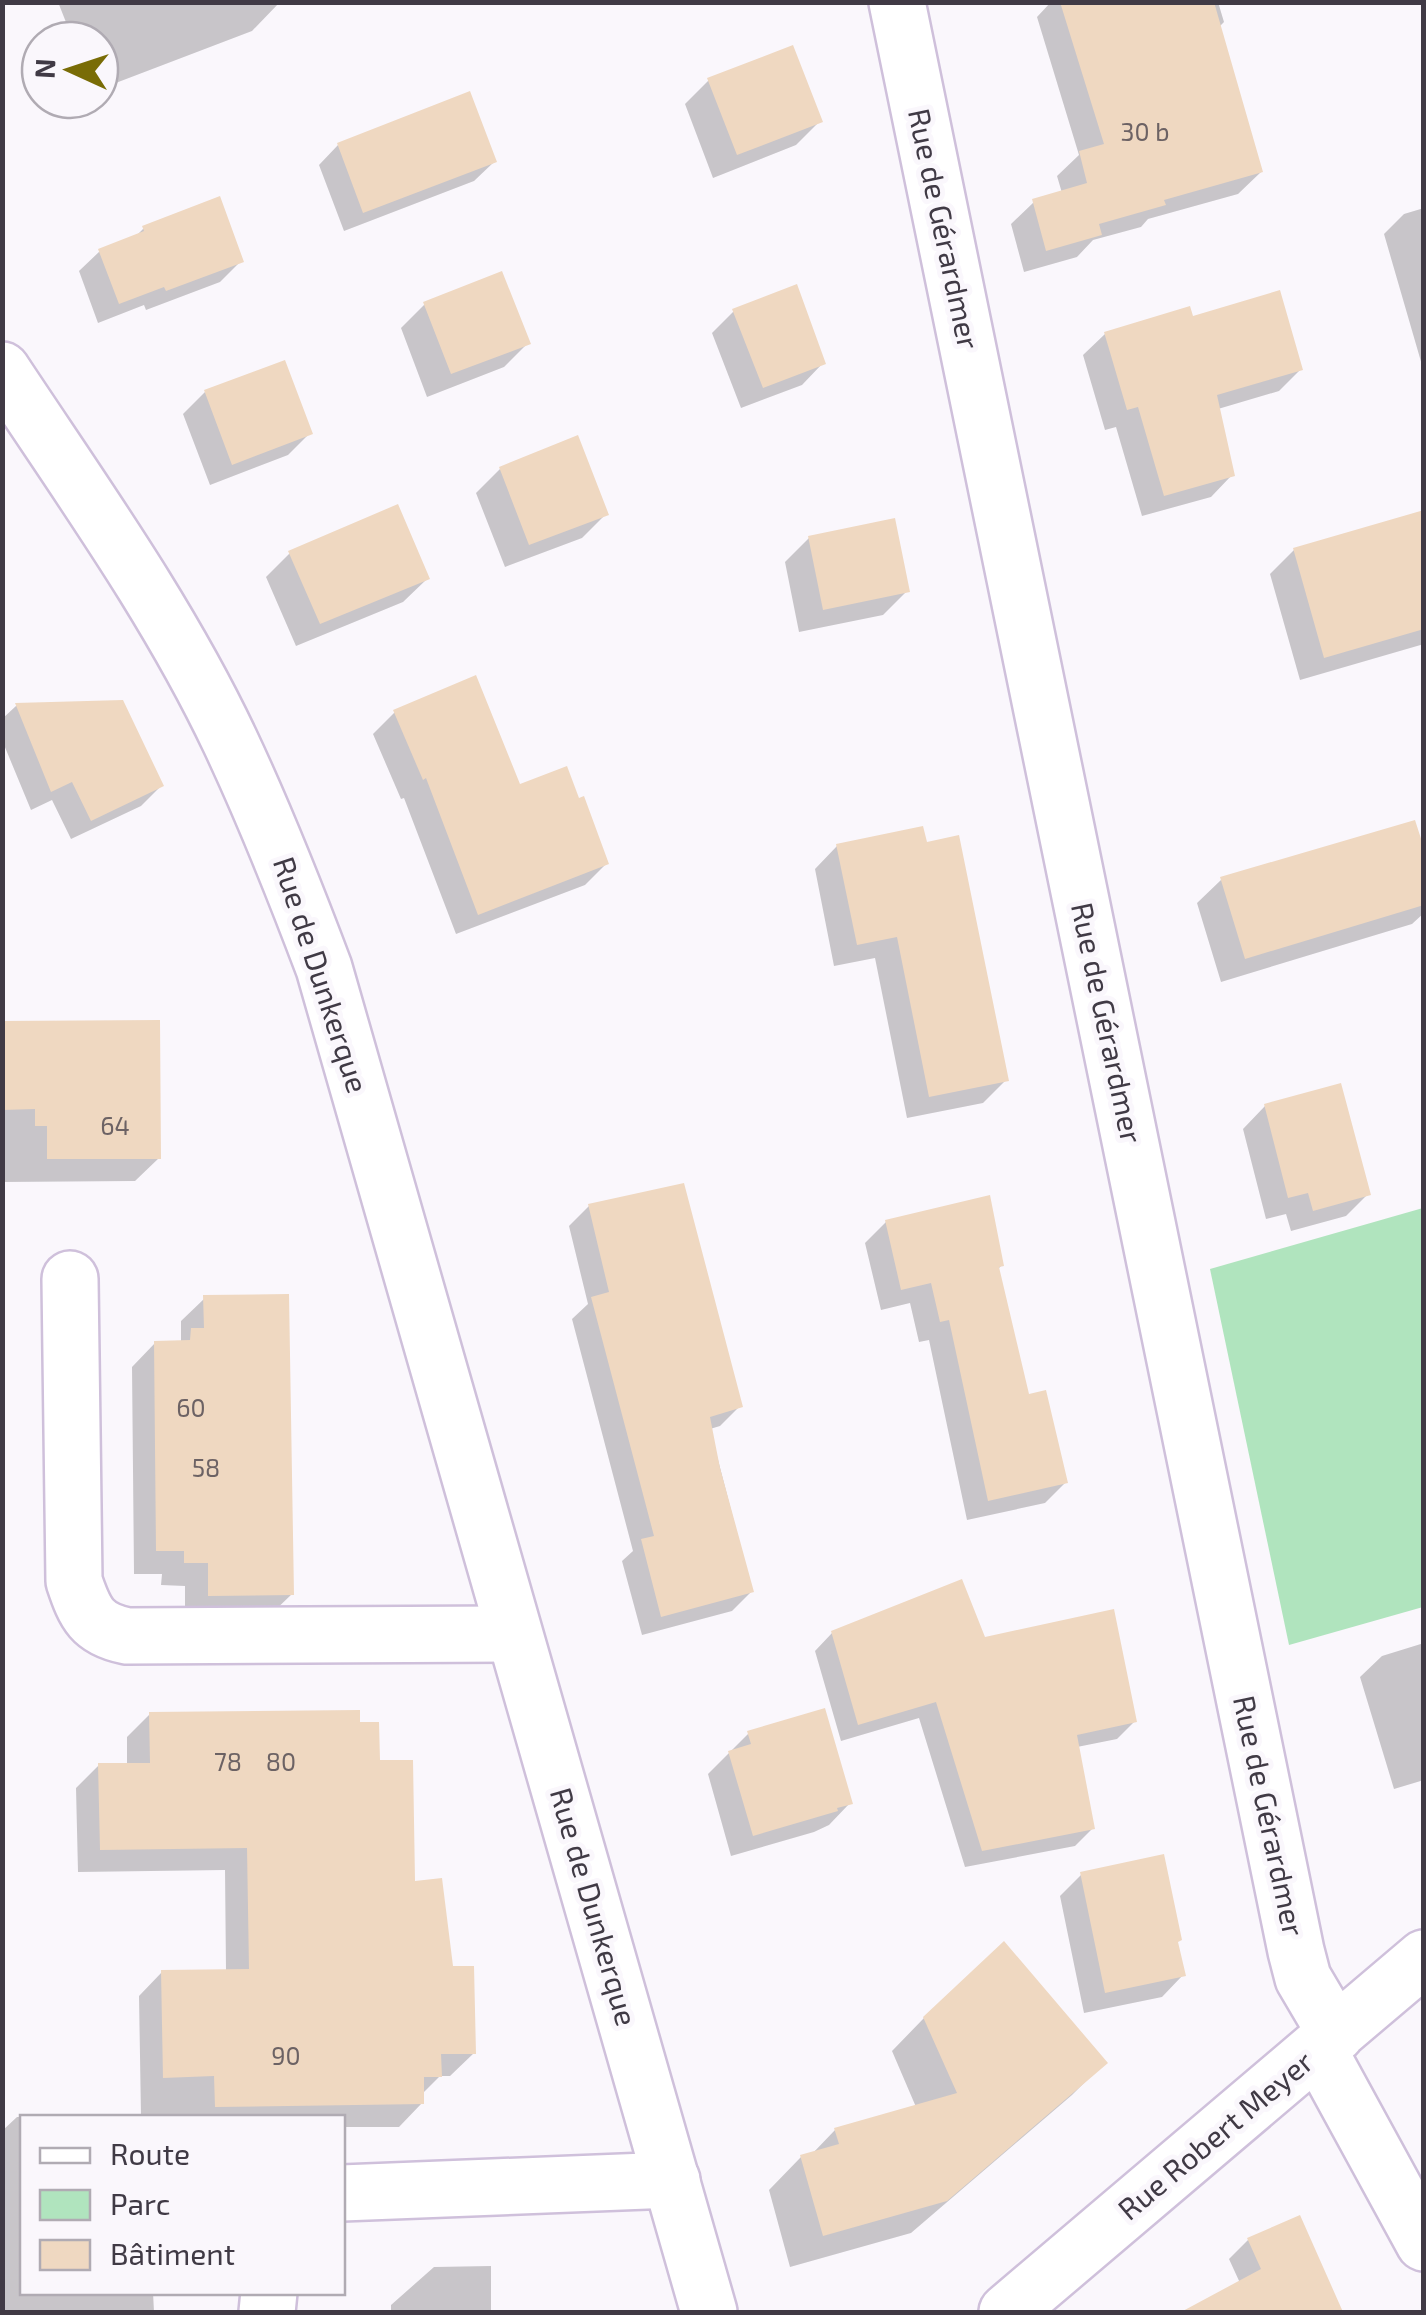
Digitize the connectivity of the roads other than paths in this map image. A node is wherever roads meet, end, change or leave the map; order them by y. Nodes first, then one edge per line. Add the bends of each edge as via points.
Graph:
1 (897, 2) edge
2 (2, 370) edge
3 (70, 1279) dead end
4 (514, 1634) junction
5 (1424, 1958) edge
6 (1327, 2042) junction
7 (672, 2180) junction
8 (345, 2193) edge
9 (1424, 2243) edge
10 (708, 2312) edge
11 (1007, 2312) edge

1 - 6 street, Rue de Gérardmer via 1296,1951
2 - 4 street, Rue de Dunkerque via 153,598 229,738 279,852 324,968
3 - 4 street via 74,1581 82,1605 105,1632
4 - 7 street, Rue de Dunkerque
5 - 6 street, Rue Robert Meyer
6 - 9 street, Rue de Gérardmer
6 - 11 street, Rue Robert Meyer
7 - 8 street
7 - 10 street, Rue de Dunkerque

